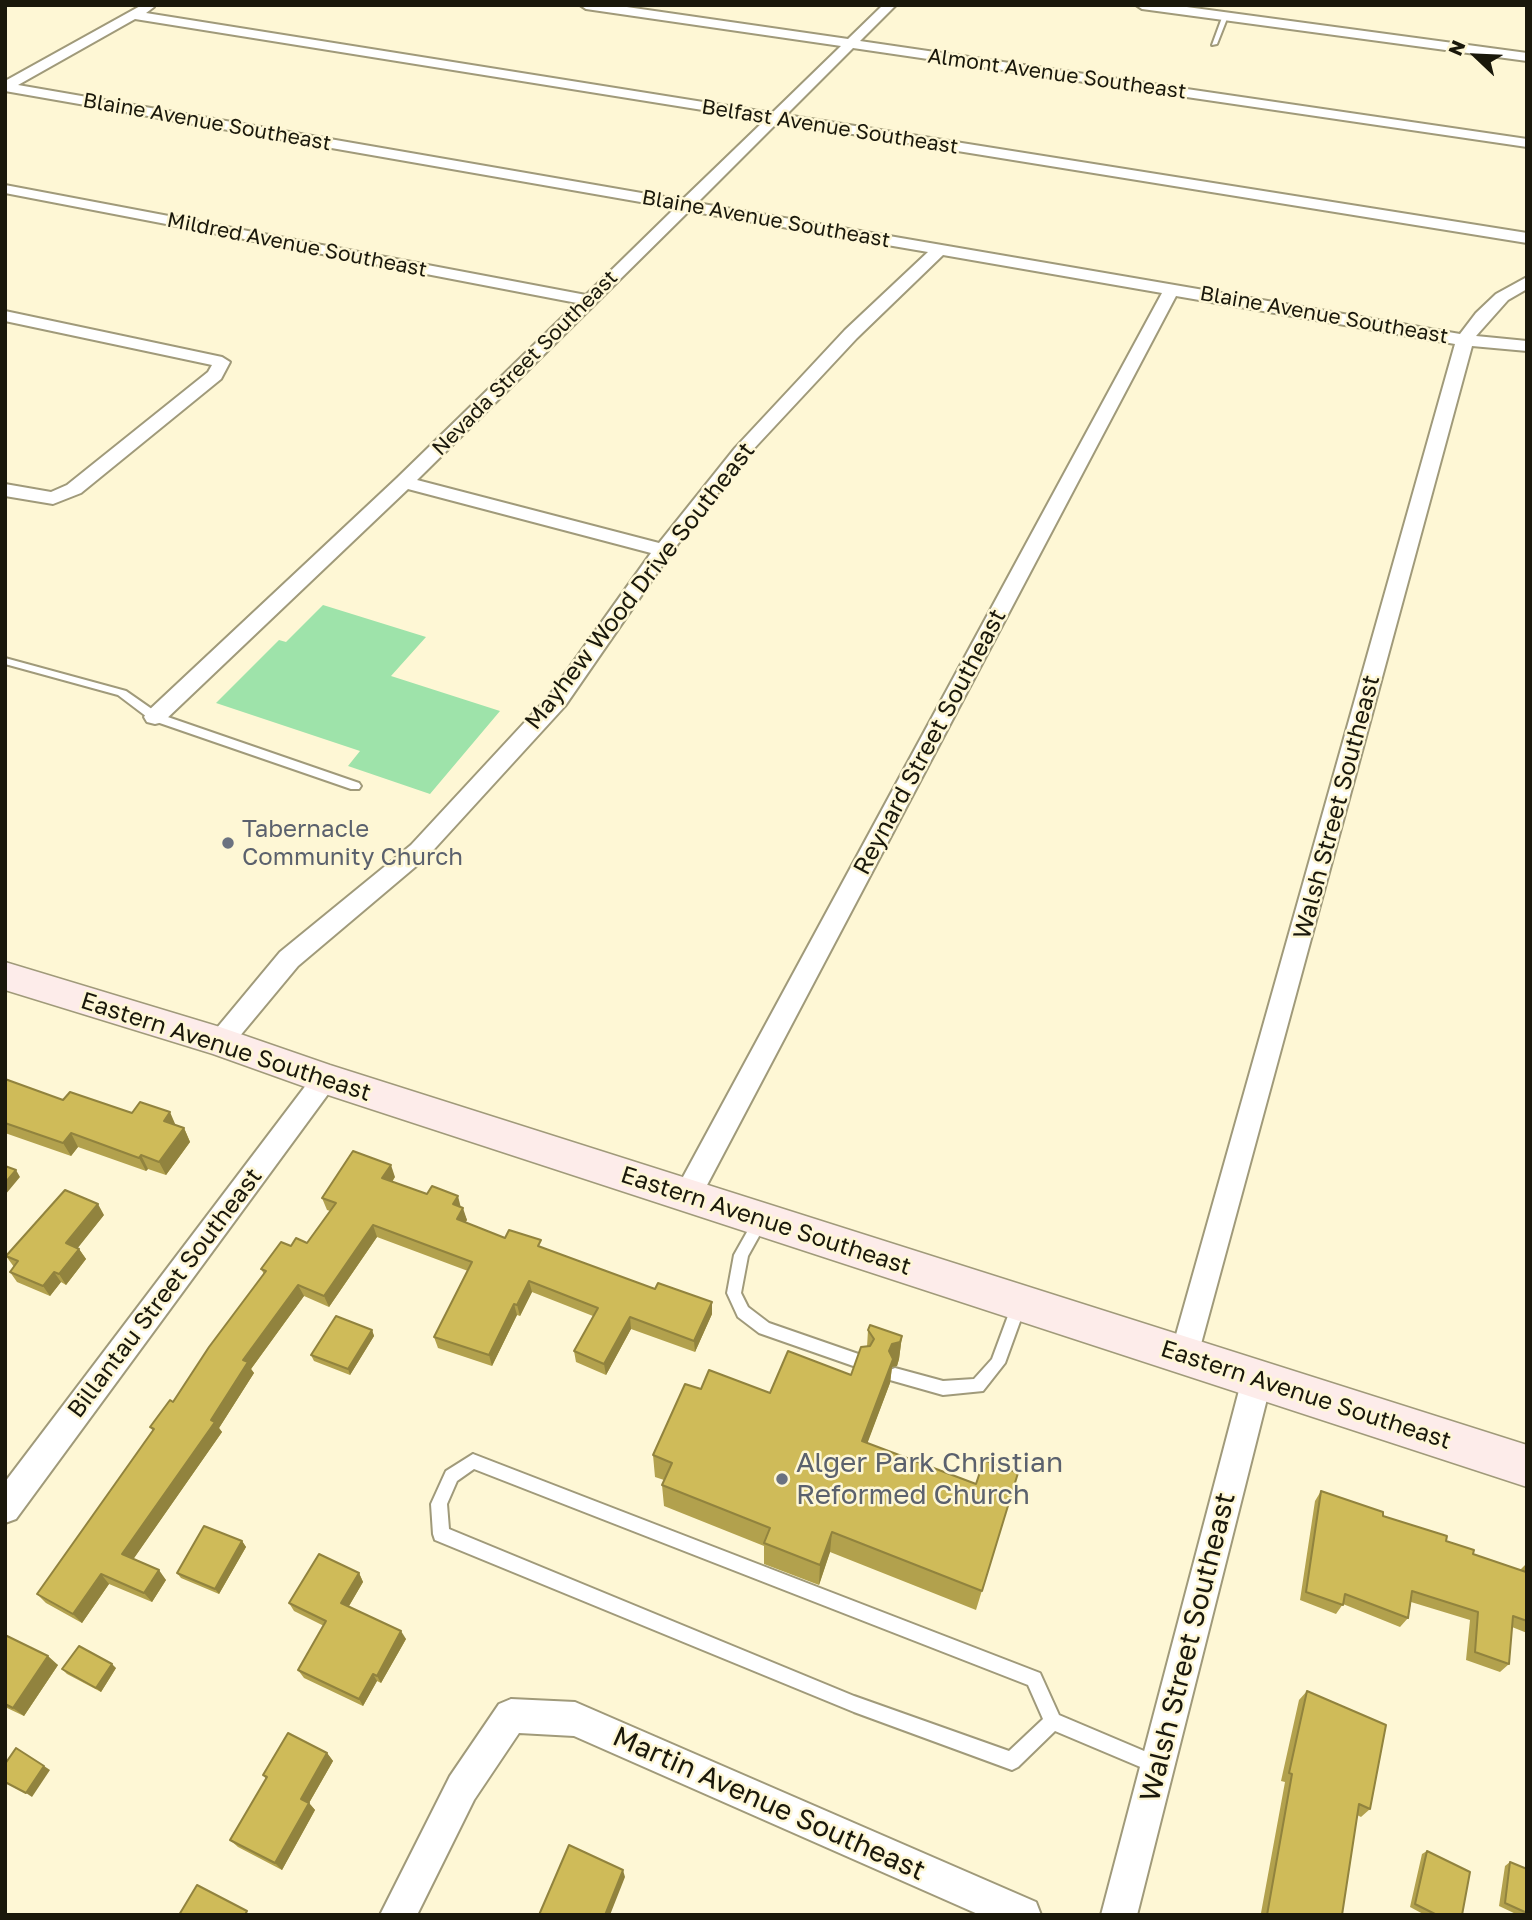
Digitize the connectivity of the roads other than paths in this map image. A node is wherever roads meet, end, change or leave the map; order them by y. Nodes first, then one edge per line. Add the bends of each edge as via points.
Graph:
1 (151, 5) edge
2 (586, 5) edge
3 (890, 5) edge
4 (1142, 5) edge
5 (133, 15) junction
6 (1225, 16) junction
7 (850, 44) junction
8 (1214, 44) dead end
9 (1527, 57) edge
10 (5, 87) edge
11 (775, 119) junction
12 (1527, 143) edge
13 (5, 190) edge
14 (686, 205) junction
15 (1527, 238) edge
16 (941, 249) junction
17 (1527, 282) edge
18 (1172, 289) junction
19 (588, 300) junction
20 (5, 316) edge
21 (1465, 339) junction
22 (1527, 346) edge
23 (404, 482) junction
24 (5, 490) edge
25 (663, 550) junction
26 (5, 661) edge
27 (155, 717) junction
28 (355, 786) dead end
29 (5, 976) edge
30 (220, 1042) junction
31 (326, 1079) junction
32 (687, 1196) junction
33 (761, 1220) junction
34 (1020, 1303) junction
35 (1185, 1356) junction
36 (862, 1362) edge
37 (895, 1375) edge
38 (1257, 1379) junction
39 (1527, 1466) edge
40 (5, 1508) edge
41 (1053, 1721) junction
42 (1157, 1766) junction
43 (398, 1915) edge
44 (1023, 1915) edge
45 (1119, 1915) edge

1 - 5 street
2 - 7 street, Almont Avenue Southeast
3 - 7 street, Nevada Street Southeast
4 - 6 street
5 - 10 street
5 - 11 street, Belfast Avenue Southeast
6 - 8 lane
6 - 9 street
7 - 11 street, Nevada Street Southeast
7 - 12 street, Almont Avenue Southeast
10 - 14 street, Blaine Avenue Southeast
11 - 14 street, Nevada Street Southeast
11 - 15 street, Belfast Avenue Southeast
13 - 19 street, Mildred Avenue Southeast
14 - 16 street, Blaine Avenue Southeast
14 - 19 street, Nevada Street Southeast
16 - 18 street, Blaine Avenue Southeast
16 - 25 street, Mayhew Wood Drive Southeast via 790,398
17 - 21 street, Walsh Street Southeast via 1502,297
18 - 21 street, Blaine Avenue Southeast
18 - 32 street, Reynard Street Southeast
19 - 23 street, Nevada Street Southeast
20 - 24 street via 222,362 215,375 74,489 53,498
21 - 22 street, Blaine Avenue Southeast
21 - 35 street, Walsh Street Southeast
23 - 25 street
23 - 27 street, Nevada Street Southeast
25 - 30 street, Mayhew Wood Drive Southeast via 557,701 419,851 289,959
26 - 27 lane via 122,693
27 - 28 lane
29 - 30 main road, Eastern Avenue Southeast
30 - 31 main road, Eastern Avenue Southeast
31 - 32 main road, Eastern Avenue Southeast
31 - 40 street, Billantau Street Southeast
32 - 33 main road, Eastern Avenue Southeast
33 - 34 main road, Eastern Avenue Southeast
33 - 36 lane via 741,1255 734,1293 743,1312 764,1328
34 - 35 main road, Eastern Avenue Southeast
34 - 37 lane via 998,1363 978,1386 943,1388
35 - 38 main road, Eastern Avenue Southeast
38 - 39 main road, Eastern Avenue Southeast
38 - 42 street, Walsh Street Southeast
41 - 41 lane via 1034,1679 473,1461 450,1476 439,1504 441,1534 854,1704 1012,1761
41 - 42 lane
42 - 45 street, Walsh Street Southeast
43 - 44 street, Martin Avenue Southeast via 462,1788 511,1716 575,1719

